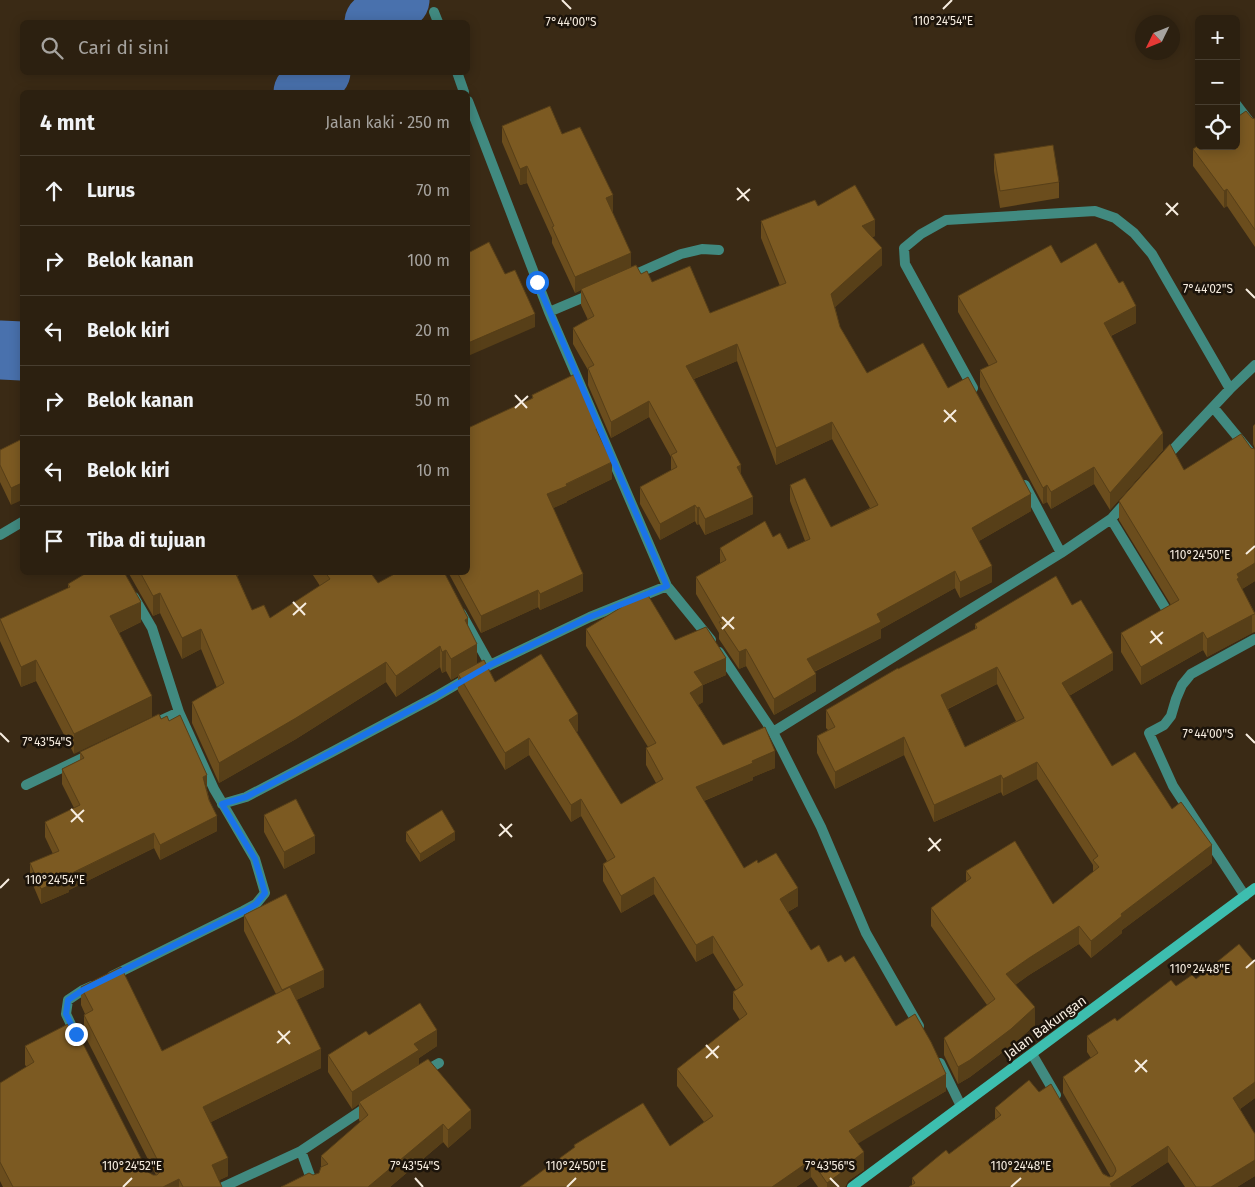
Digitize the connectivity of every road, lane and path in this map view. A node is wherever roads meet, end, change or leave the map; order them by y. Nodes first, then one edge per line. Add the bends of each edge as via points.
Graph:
1 (434, 12) dead end
2 (437, 20) edge
3 (458, 75) edge
4 (463, 90) edge
5 (1237, 105) edge
6 (470, 106) edge
7 (1255, 129) edge
8 (718, 250) dead end
9 (549, 312) junction
10 (1255, 365) edge
11 (1230, 389) junction
12 (977, 396) edge
13 (1213, 407) junction
14 (1255, 461) edge
15 (1156, 468) edge
16 (1019, 474) edge
17 (1137, 489) edge
18 (1111, 519) junction
19 (20, 523) edge
20 (0, 535) edge
21 (1061, 553) junction
22 (128, 585) edge
23 (667, 586) junction
24 (458, 606) edge
25 (1169, 614) edge
26 (1255, 639) edge
27 (490, 665) junction
28 (179, 712) junction
29 (145, 728) edge
30 (772, 732) junction
31 (102, 748) edge
32 (26, 785) dead end
33 (222, 804) junction
34 (1255, 888) edge
35 (1246, 896) junction
36 (922, 1031) edge
37 (80, 1042) edge
38 (1032, 1054) junction
39 (936, 1056) edge
40 (439, 1063) dead end
41 (415, 1078) edge
42 (382, 1098) edge
43 (1061, 1104) edge
44 (961, 1106) junction
45 (301, 1151) junction
46 (223, 1187) edge
47 (314, 1187) edge
48 (852, 1187) edge

1 - 2 street
3 - 4 street
5 - 7 street
6 - 9 street
8 - 9 street via 702,249 681,254
9 - 23 street
10 - 11 street
11 - 12 street via 1152,254 1115,218 1094,211 946,220 904,248 905,264
11 - 13 street
13 - 14 street
13 - 15 street
16 - 21 street
17 - 18 street
18 - 21 street
18 - 25 street
19 - 20 street
21 - 30 street
22 - 28 street via 152,628
23 - 27 street via 590,617
23 - 30 street via 707,634
24 - 27 street
26 - 35 street via 1191,674 1182,685 1171,716 1164,725 1149,733 1173,786
27 - 33 street via 246,797
28 - 29 street
28 - 33 street
30 - 36 street via 821,827 866,933
31 - 32 street
33 - 37 street via 255,859 265,893 244,911 68,1000 66,1014
34 - 35 main road, Jalan Bakungan
35 - 38 main road, Jalan Bakungan
38 - 43 street
38 - 44 main road, Jalan Bakungan
39 - 44 street
40 - 41 street
42 - 45 street
44 - 48 main road, Jalan Bakungan
45 - 46 street
45 - 47 street

